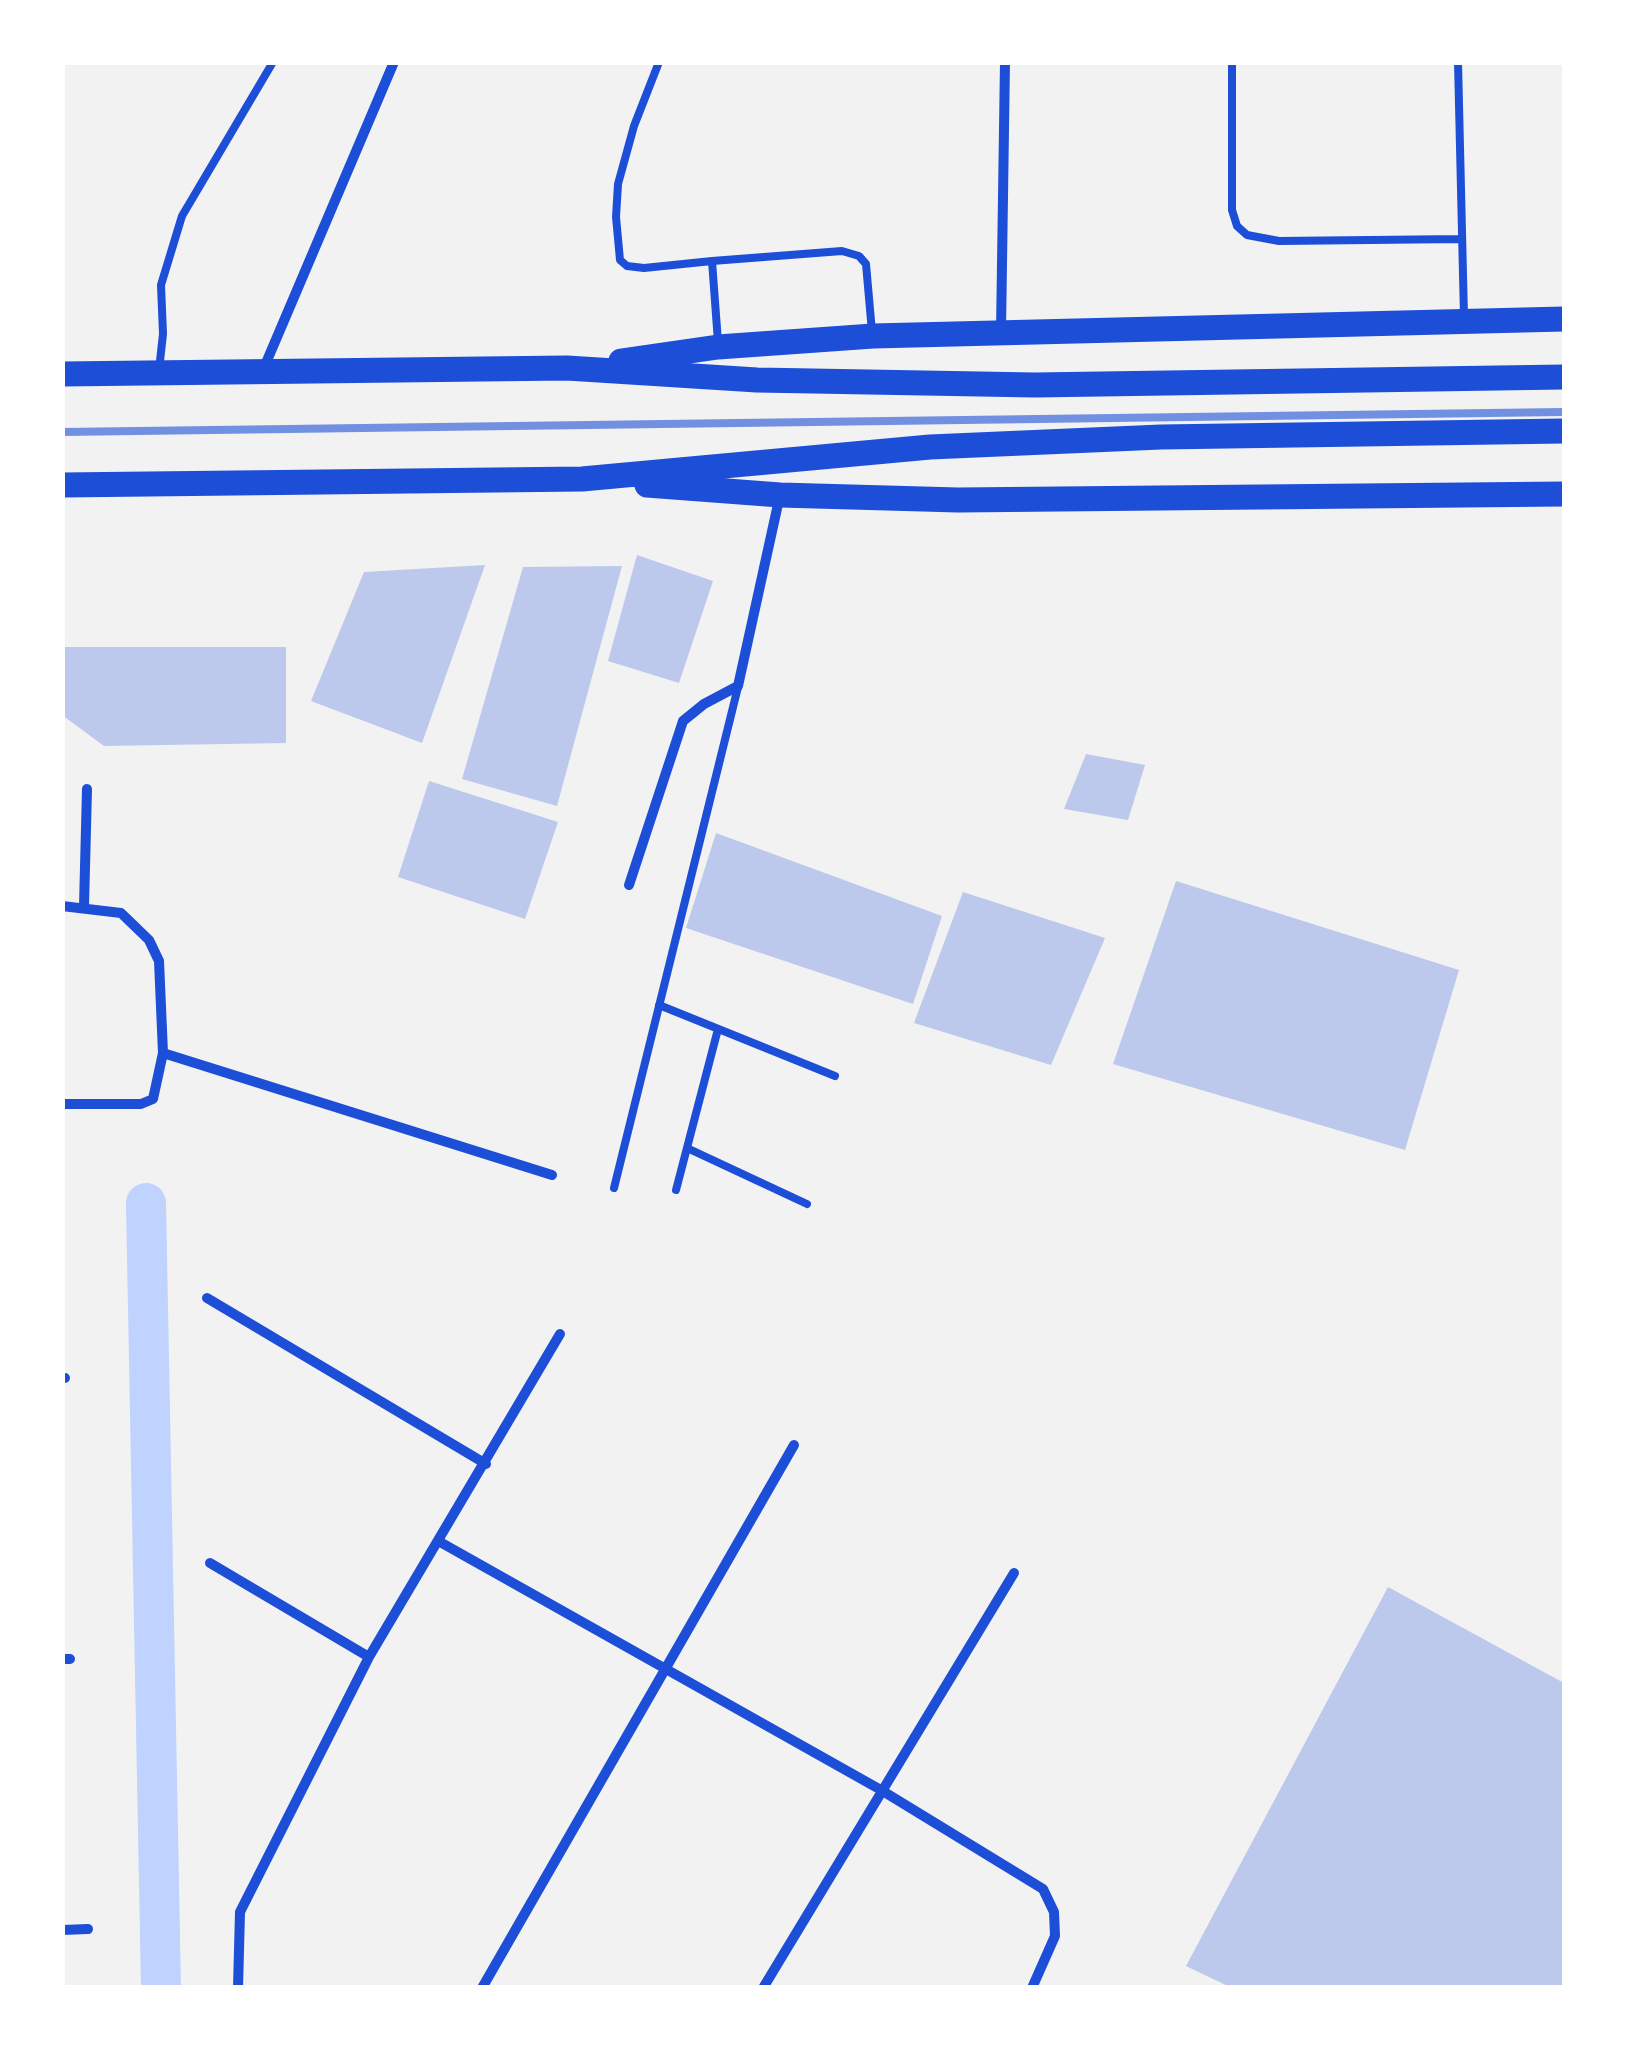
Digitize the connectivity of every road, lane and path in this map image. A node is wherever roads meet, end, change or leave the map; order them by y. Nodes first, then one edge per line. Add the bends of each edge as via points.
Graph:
1 (273, 62) edge
2 (394, 62) edge
3 (659, 62) edge
4 (1006, 62) edge
5 (1232, 62) edge
6 (1458, 62) edge
7 (1460, 239) junction
8 (712, 261) junction
9 (1564, 320) edge
10 (1464, 321) junction
11 (1001, 331) junction
12 (873, 336) junction
13 (718, 347) junction
14 (566, 368) junction
15 (159, 372) junction
16 (262, 373) junction
17 (62, 374) edge
18 (1564, 377) edge
19 (1564, 432) edge
20 (582, 480) junction
21 (62, 485) edge
22 (1564, 494) edge
23 (780, 495) junction
24 (738, 686) junction
25 (87, 789) dead end
26 (629, 885) dead end
27 (62, 906) edge
28 (84, 906) junction
29 (659, 1005) junction
30 (718, 1029) junction
31 (163, 1052) junction
32 (835, 1076) dead end
33 (62, 1104) edge
34 (687, 1148) junction
35 (552, 1174) dead end
36 (614, 1188) dead end
37 (676, 1190) dead end
38 (807, 1204) dead end
39 (207, 1298) dead end
40 (560, 1334) dead end
41 (794, 1445) dead end
42 (486, 1464) junction
43 (440, 1542) junction
44 (210, 1563) dead end
45 (1014, 1572) dead end
46 (370, 1657) junction
47 (666, 1670) junction
48 (880, 1790) junction
49 (88, 1929) dead end
50 (62, 1930) edge
51 (238, 1988) edge
52 (482, 1988) edge
53 (763, 1988) edge
54 (1032, 1988) edge

1 - 15 lane via 182,216 161,284
2 - 16 street
3 - 8 lane via 618,184 620,260 633,268
4 - 11 street
5 - 7 lane via 1232,210 1248,235 1279,241
6 - 7 lane
7 - 10 lane
8 - 12 lane via 860,256
8 - 13 lane
9 - 10 main road
10 - 11 main road
11 - 12 main road
12 - 13 main road
13 - 14 main road
14 - 16 main road
14 - 18 main road via 757,380 1034,385
15 - 16 main road
15 - 17 main road
19 - 20 main road via 930,447
20 - 21 main road
20 - 23 main road
22 - 23 main road via 1064,500
23 - 24 street
24 - 26 street via 684,721
24 - 29 lane
25 - 28 street
27 - 28 street
28 - 31 street via 121,913 148,940 159,961
29 - 30 lane
29 - 36 lane
30 - 32 lane
30 - 34 lane
31 - 33 street via 153,1099
31 - 35 street
34 - 37 lane
34 - 38 lane
39 - 42 street
40 - 42 street
41 - 47 street
42 - 43 street
43 - 46 street
43 - 47 street
44 - 46 street
45 - 48 street
46 - 51 street via 240,1912
47 - 48 street
47 - 52 street
48 - 53 street
48 - 54 street via 1044,1889 1055,1936
49 - 50 street

